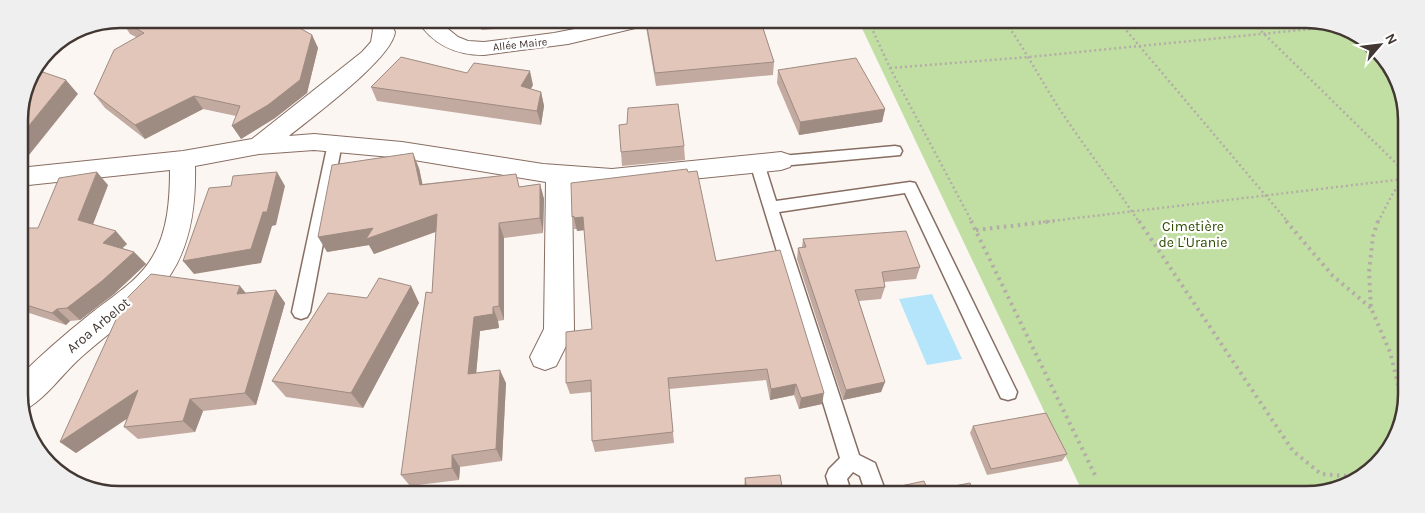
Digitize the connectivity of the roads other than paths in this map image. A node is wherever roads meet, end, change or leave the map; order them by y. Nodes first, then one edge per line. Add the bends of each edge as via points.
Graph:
1 (384, 28) edge
2 (433, 28) edge
3 (613, 28) edge
4 (335, 143) junction
5 (259, 146) junction
6 (895, 151) dead end
7 (183, 160) junction
8 (781, 161) joint
9 (757, 164) junction
10 (559, 175) junction
11 (28, 176) edge
12 (770, 208) junction
13 (301, 312) dead end
14 (545, 358) dead end
15 (28, 389) edge
16 (1008, 392) dead end
17 (851, 461) junction
18 (840, 485) edge
19 (873, 485) edge

1 - 5 street via 382,43 367,58
2 - 3 street, Allée Maire via 440,36 458,46 473,48 570,39
4 - 5 street
4 - 10 street via 399,149
4 - 13 lane via 329,188
5 - 7 street
6 - 8 lane
7 - 11 street
7 - 15 street, Aroa Arbelot via 181,204 173,242 162,265 139,290
8 - 9 street
9 - 10 street via 612,178
9 - 12 lane
10 - 14 street via 559,330
12 - 16 lane via 910,187
12 - 17 lane
17 - 18 lane via 836,476
17 - 19 lane via 868,470

